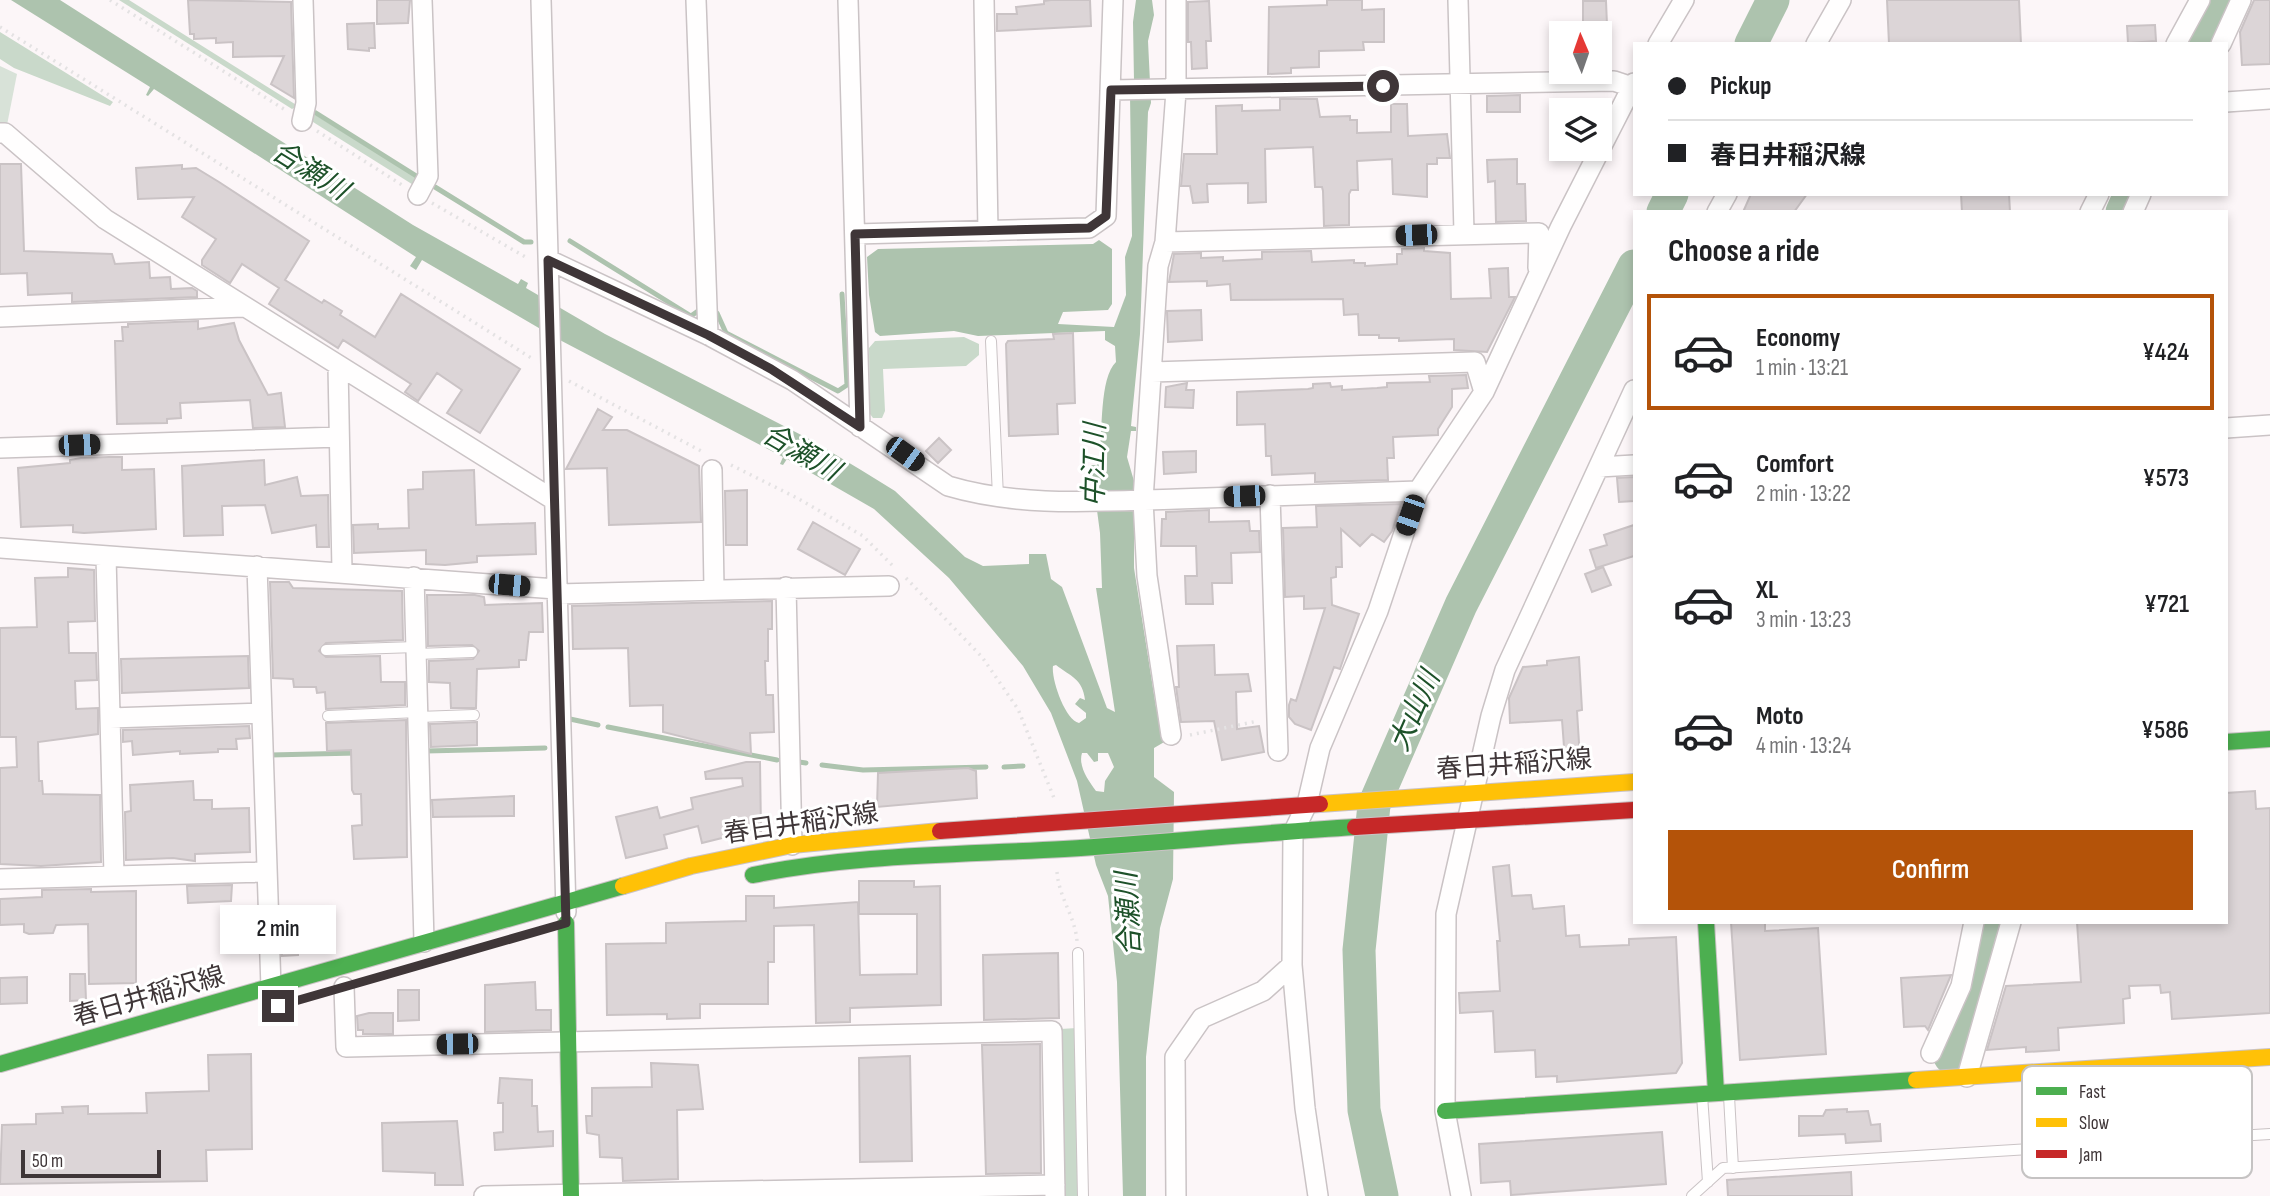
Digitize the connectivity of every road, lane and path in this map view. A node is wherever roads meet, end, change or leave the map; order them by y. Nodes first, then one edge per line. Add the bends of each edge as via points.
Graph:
1 (110, 0) edge
2 (303, 0) edge
3 (422, 0) edge
4 (541, 0) edge
5 (696, 0) edge
6 (848, 0) edge
7 (984, 0) edge
8 (1113, 0) edge
9 (1176, 0) edge
10 (1458, 0) edge
11 (1684, 0) edge
12 (1841, 0) edge
13 (2200, 0) edge
14 (2241, 0) edge
15 (1659, 42) edge
16 (1817, 42) edge
17 (2177, 42) edge
18 (2222, 42) edge
19 (1461, 85) junction
20 (1633, 85) edge
21 (1111, 90) junction
22 (1175, 91) junction
23 (2270, 99) edge
24 (2228, 102) edge
25 (302, 121) junction
26 (0, 133) edge
27 (418, 195) junction
28 (988, 231) junction
29 (1464, 233) junction
30 (855, 234) junction
31 (1166, 242) junction
32 (549, 269) junction
33 (1538, 278) junction
34 (243, 307) junction
35 (0, 317) edge
36 (708, 335) junction
37 (991, 341) dead end
38 (338, 366) junction
39 (1152, 372) junction
40 (1484, 392) junction
41 (1633, 392) edge
42 (2270, 425) edge
43 (860, 427) junction
44 (2228, 428) edge
45 (339, 437) junction
46 (0, 448) edge
47 (1633, 465) edge
48 (1599, 467) junction
49 (712, 470) dead end
50 (1418, 491) junction
51 (1270, 495) junction
52 (998, 498) junction
53 (554, 500) junction
54 (1140, 500) junction
55 (0, 548) edge
56 (106, 556) junction
57 (257, 566) junction
58 (342, 571) junction
59 (414, 577) junction
60 (889, 586) dead end
61 (786, 587) junction
62 (714, 589) junction
63 (557, 591) junction
64 (326, 650) dead end
65 (416, 651) junction
66 (472, 653) dead end
67 (262, 713) junction
68 (418, 715) junction
69 (474, 715) dead end
70 (328, 716) dead end
71 (1277, 717) junction
72 (110, 718) junction
73 (1171, 736) joint
74 (2270, 739) edge
75 (2228, 742) edge
76 (1279, 751) dead end
77 (1633, 782) edge
78 (1475, 792) junction
79 (1307, 804) junction
80 (1633, 810) edge
81 (1468, 822) junction
82 (1293, 833) junction
83 (792, 845) junction
84 (1059, 849) junction
85 (267, 872) junction
86 (114, 876) junction
87 (0, 879) edge
88 (732, 879) dead end
89 (566, 901) junction
90 (586, 917) dead end
91 (1706, 924) edge
92 (1974, 924) edge
93 (2010, 924) edge
94 (559, 925) junction
95 (424, 942) junction
96 (1078, 953) joint
97 (1292, 965) junction
98 (344, 987) dead end
99 (271, 988) junction
100 (567, 1040) junction
101 (1931, 1053) dead end
102 (2270, 1057) edge
103 (0, 1063) edge
104 (2134, 1066) edge
105 (2022, 1073) edge
106 (1967, 1077) junction
107 (1716, 1093) junction
108 (1446, 1111) junction
109 (2270, 1134) edge
110 (2252, 1135) edge
111 (2022, 1150) edge
112 (1733, 1168) junction
113 (1708, 1182) junction
114 (1055, 1190) edge
115 (571, 1195) edge
116 (484, 1196) edge
117 (1083, 1196) edge
118 (1176, 1196) edge
119 (1318, 1196) edge
120 (1461, 1196) edge
121 (1692, 1196) edge

1 - 25 path
2 - 25 street via 306,103
3 - 27 street via 428,176
4 - 32 street
5 - 36 street
6 - 30 street
7 - 28 street
8 - 21 street
9 - 22 street
10 - 19 street
11 - 15 street
12 - 16 street
13 - 17 street
14 - 18 street
19 - 20 street via 1614,81
19 - 22 street
19 - 29 street
20 - 33 street
21 - 22 street
21 - 28 street via 1106,216 1089,228
22 - 31 street
23 - 24 street
25 - 27 path
26 - 34 street via 105,219
27 - 32 path
28 - 30 street
29 - 31 street
29 - 33 street via 1539,233
30 - 43 street
31 - 39 street via 1158,267
32 - 36 street
32 - 53 street
33 - 40 street
34 - 35 street
34 - 38 street
36 - 43 street via 792,380
37 - 52 lane
38 - 45 street
38 - 53 street
39 - 40 street via 1475,362
39 - 54 street
40 - 50 street
41 - 48 street
42 - 44 street
43 - 52 street via 948,486
45 - 46 street
45 - 58 street
47 - 48 street
48 - 78 street via 1505,670
49 - 62 street
50 - 51 street
50 - 79 street via 1378,611 1320,748
51 - 54 street
51 - 71 street
52 - 54 street
53 - 63 street
54 - 73 street
55 - 56 street
56 - 57 street
56 - 72 street
57 - 58 street
57 - 67 street
58 - 59 street
59 - 63 street
59 - 65 street
60 - 61 street
61 - 62 street
61 - 83 street
62 - 63 street
63 - 89 street
64 - 65 lane
65 - 66 lane
65 - 68 street
67 - 72 street
67 - 85 street
68 - 69 lane
68 - 70 lane
68 - 95 street
71 - 73 path
71 - 76 street
72 - 86 street
74 - 75 main road
77 - 78 main road, 春日井稲沢線
78 - 79 main road, 春日井稲沢線
78 - 81 street
79 - 82 street
79 - 83 main road, 春日井稲沢線 via 1061,820
80 - 81 main road, 春日井稲沢線
81 - 82 main road, 春日井稲沢線
81 - 108 street via 1446,914
82 - 84 main road, 春日井稲沢線
82 - 97 street
83 - 89 main road, 春日井稲沢線 via 691,866
84 - 88 main road, 春日井稲沢線 via 912,855 793,867
84 - 96 path via 1058,893 1076,925
85 - 86 street
85 - 99 street
86 - 87 street
89 - 94 street
89 - 95 main road, 春日井稲沢線
90 - 94 main road
91 - 107 main road
92 - 101 street via 1961,986
93 - 106 street
94 - 100 main road
95 - 99 main road, 春日井稲沢線
96 - 117 lane
97 - 118 street via 1263,991 1202,1018 1175,1057
97 - 119 street
98 - 100 street via 346,1047
99 - 103 main road, 春日井稲沢線
100 - 114 street via 1052,1031
100 - 115 main road
102 - 104 main road
105 - 106 main road
106 - 107 main road
107 - 108 main road
107 - 112 lane
107 - 113 lane
108 - 120 street
109 - 110 lane
111 - 112 lane
112 - 113 lane via 1723,1168
113 - 121 lane
114 - 115 street
115 - 116 street

